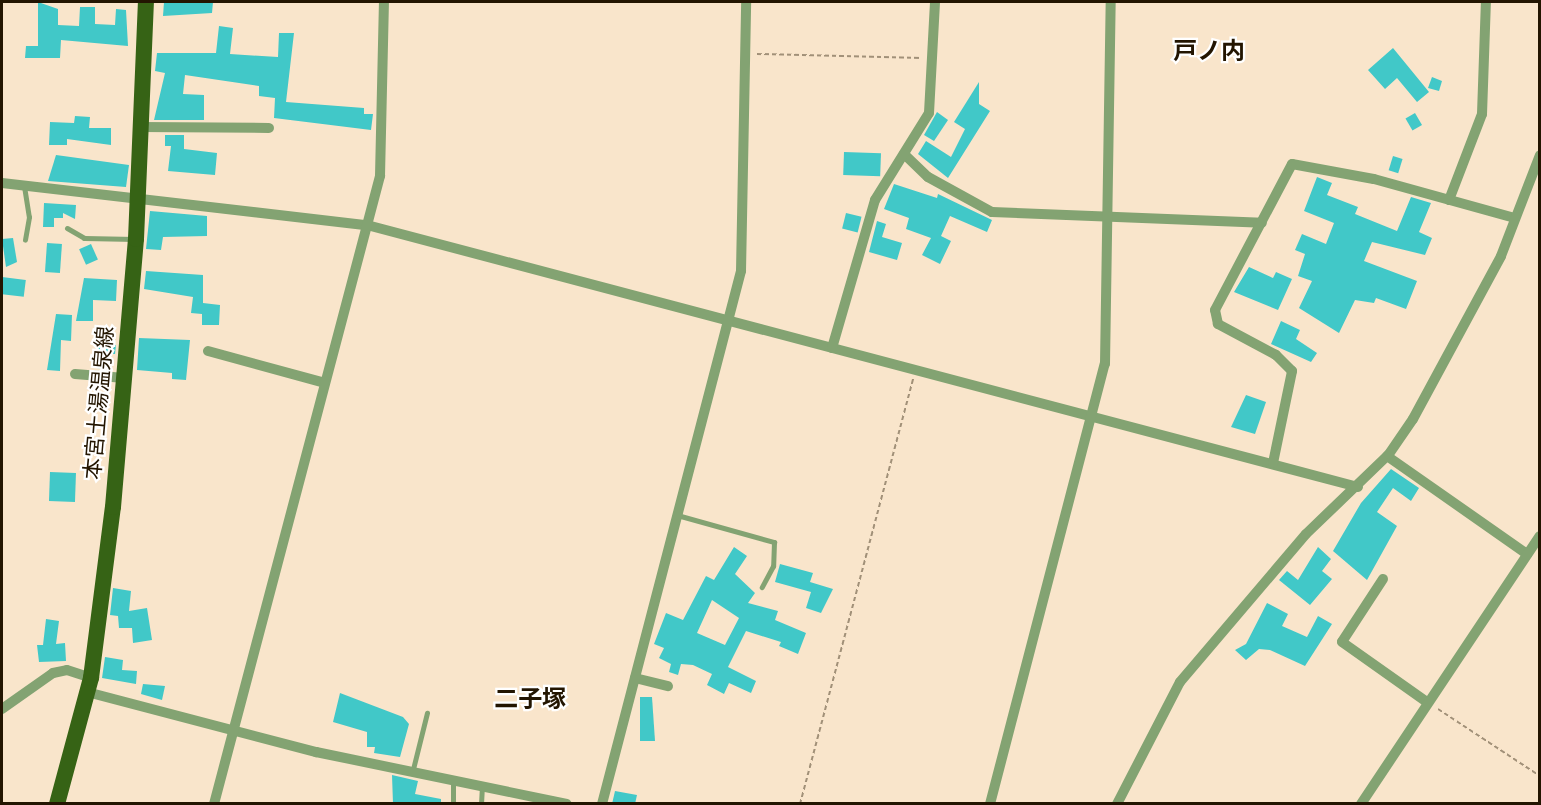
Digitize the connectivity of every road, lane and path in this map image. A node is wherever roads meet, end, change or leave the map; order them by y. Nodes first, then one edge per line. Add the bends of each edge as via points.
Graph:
1 (146, 2) edge
2 (384, 2) edge
3 (746, 2) edge
4 (935, 2) edge
5 (1112, 2) edge
6 (1485, 2) edge
7 (745, 54) junction
8 (933, 58) junction
9 (140, 127) junction
10 (269, 128) dead end
11 (904, 154) junction
12 (1539, 155) edge
13 (2, 183) edge
14 (24, 186) junction
15 (136, 197) junction
16 (1449, 200) junction
17 (1109, 218) junction
18 (1515, 218) junction
19 (1263, 224) junction
20 (367, 225) junction
21 (67, 228) dead end
22 (136, 239) junction
23 (25, 240) dead end
24 (728, 321) junction
25 (832, 348) junction
26 (208, 351) dead end
27 (915, 370) junction
28 (75, 375) dead end
29 (126, 378) junction
30 (325, 383) junction
31 (1091, 416) junction
32 (1387, 456) junction
33 (1273, 463) junction
34 (1358, 487) junction
35 (677, 515) junction
36 (1539, 536) edge
37 (1527, 554) junction
38 (1383, 579) dead end
39 (762, 587) dead end
40 (635, 678) junction
41 (89, 685) junction
42 (668, 686) dead end
43 (1428, 703) junction
44 (2, 709) edge
45 (427, 713) dead end
46 (234, 727) junction
47 (413, 769) junction
48 (1539, 776) edge
49 (453, 778) junction
50 (482, 785) junction
51 (518, 798) edge
52 (565, 803) edge
53 (57, 804) edge
54 (214, 804) edge
55 (453, 804) edge
56 (481, 804) edge
57 (602, 804) edge
58 (800, 804) edge
59 (990, 804) edge
60 (1116, 804) edge
61 (1361, 804) edge

1 - 9 main road, 本宮土湯温泉線
2 - 20 street via 380,176
3 - 7 street
4 - 8 street
5 - 17 street
6 - 16 street via 1482,114
7 - 8 path
7 - 24 street via 742,260
8 - 11 street via 929,113
9 - 10 street
9 - 15 main road, 本宮土湯温泉線
11 - 17 street via 928,177 992,213
11 - 25 street via 875,200
12 - 18 street
13 - 14 street
14 - 15 street
14 - 23 lane via 29,218
15 - 20 street
15 - 22 main road, 本宮土湯温泉線
16 - 18 street
16 - 19 street via 1299,162 1290,167
17 - 19 street
17 - 31 street via 1105,364
18 - 32 street via 1476,307
19 - 33 street via 1215,316 1218,324 1276,355 1292,371
20 - 24 street
20 - 30 street
21 - 22 lane via 84,238
22 - 29 main road, 本宮土湯温泉線
24 - 25 street
24 - 35 street
25 - 27 street
26 - 30 street
27 - 31 street
27 - 58 path
28 - 29 street
29 - 41 main road, 本宮土湯温泉線
30 - 46 street
31 - 33 street
31 - 59 street
32 - 34 street
32 - 37 street
33 - 34 street
34 - 60 street via 1306,534 1180,682
35 - 39 lane via 774,542 773,566
35 - 40 street
36 - 37 street
37 - 43 street
38 - 43 street via 1342,642
40 - 42 street
40 - 57 street
41 - 44 street via 67,670 53,673
41 - 46 street
41 - 53 main road, 本宮土湯温泉線
43 - 48 path
43 - 61 street
45 - 47 lane
46 - 47 street via 316,752
46 - 54 street
47 - 49 street
49 - 50 street
49 - 55 lane
50 - 51 street
50 - 56 lane
51 - 52 street

